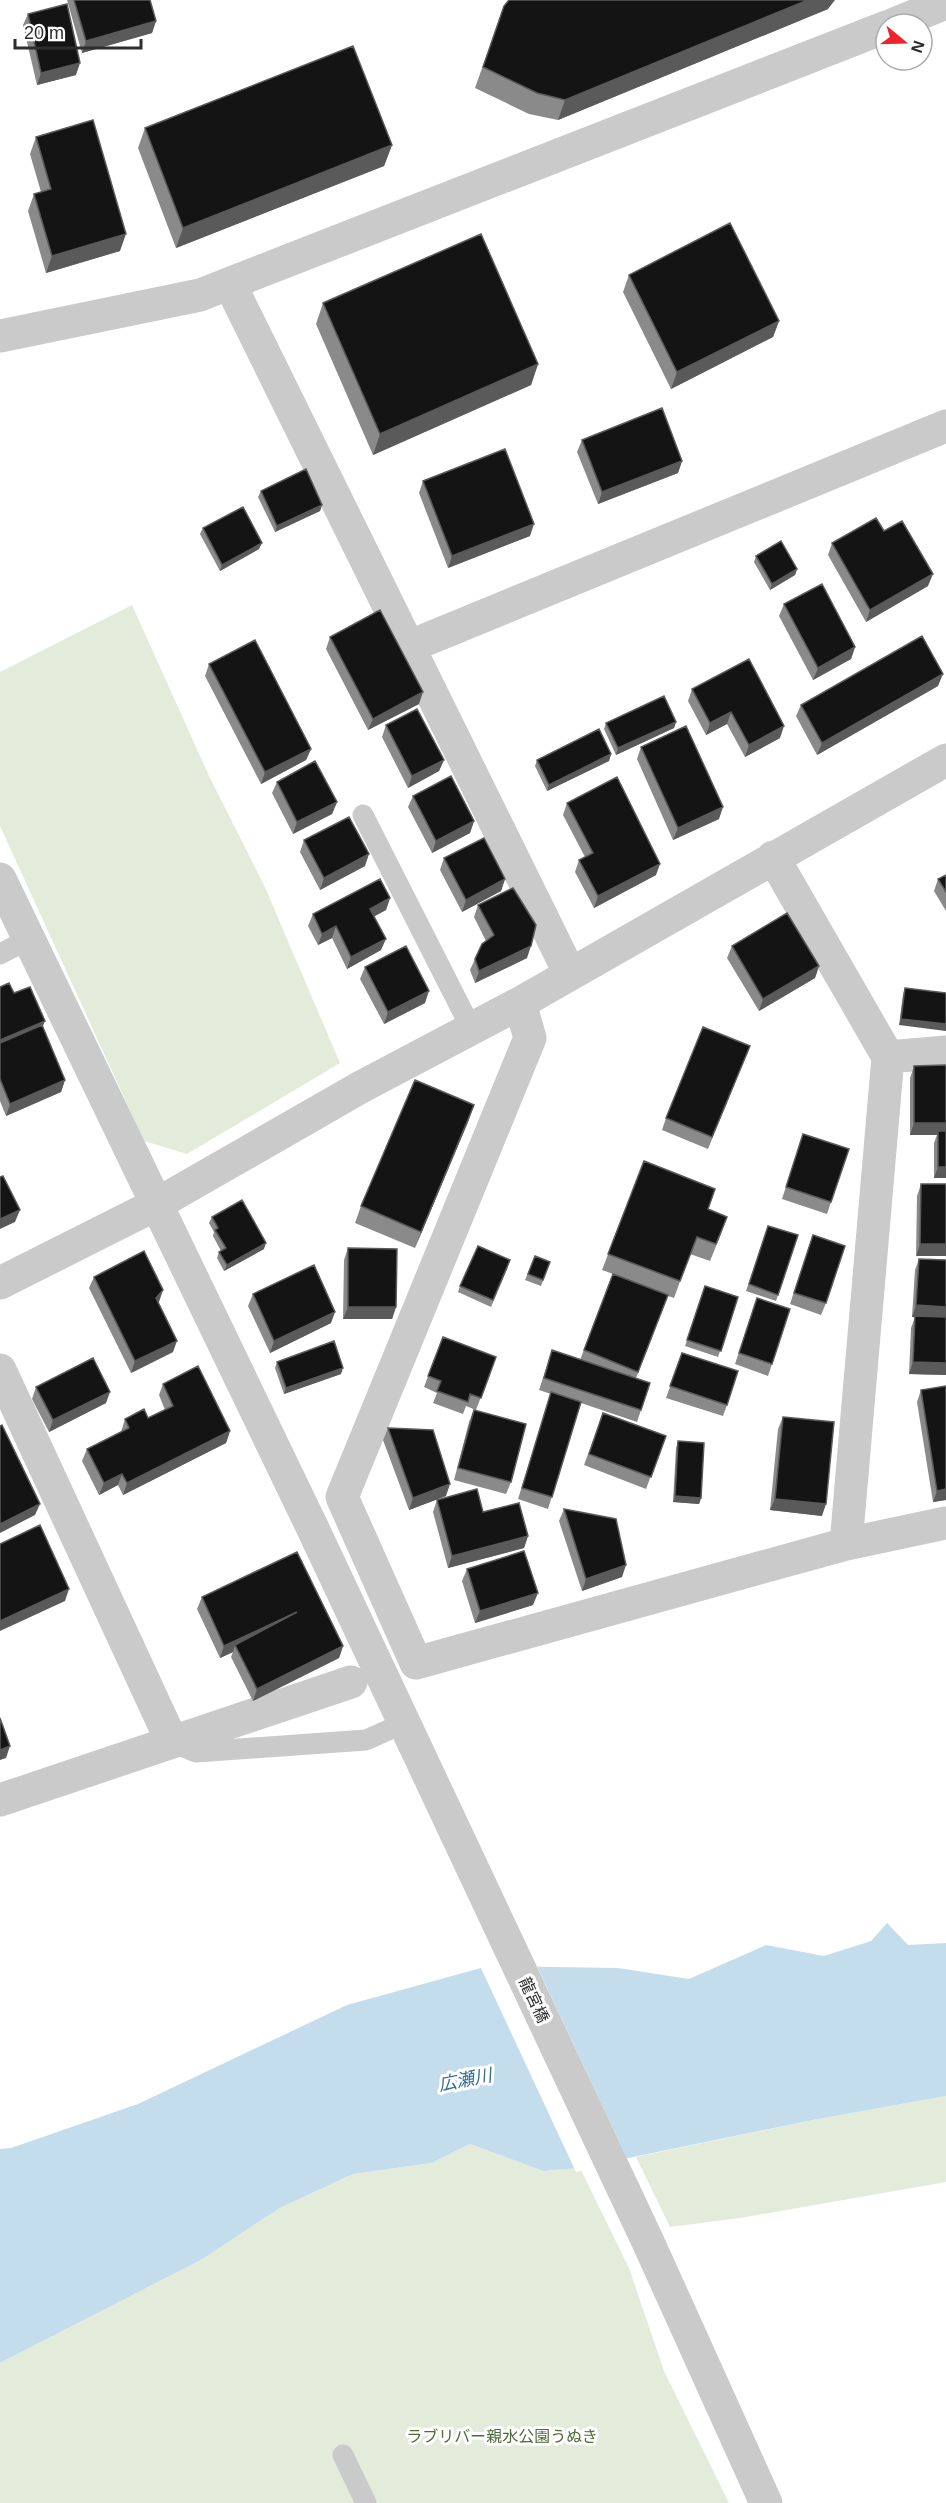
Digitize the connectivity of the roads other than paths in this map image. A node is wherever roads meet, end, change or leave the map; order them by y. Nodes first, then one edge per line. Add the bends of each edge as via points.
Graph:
1 (946, 2) edge
2 (922, 12) edge
3 (874, 32) edge
4 (230, 284) junction
5 (0, 336) edge
6 (946, 426) edge
7 (408, 646) junction
8 (946, 760) edge
9 (363, 815) dead end
10 (773, 857) junction
11 (0, 879) edge
12 (14, 947) edge
13 (570, 974) junction
14 (520, 1004) junction
15 (472, 1030) junction
16 (946, 1052) edge
17 (888, 1057) junction
18 (157, 1204) junction
19 (0, 1283) edge
20 (0, 1370) edge
21 (946, 1523) edge
22 (846, 1544) junction
23 (351, 1682) dead end
24 (404, 1723) junction
25 (172, 1742) junction
26 (0, 1800) edge
27 (343, 2455) dead end
28 (366, 2503) edge
29 (766, 2503) edge

1 - 2 street
3 - 4 street
4 - 5 street via 200,295
4 - 7 street
6 - 7 street
7 - 13 street
8 - 10 street
9 - 15 lane
10 - 13 street
10 - 17 street
11 - 12 street, 龍宮橋
12 - 18 street, 龍宮橋
13 - 14 street
14 - 15 street
14 - 22 street via 530,1038 342,1497 416,1663
15 - 18 street via 361,1087
16 - 17 street
17 - 22 street
18 - 19 street
18 - 24 street, 龍宮橋
20 - 25 street
21 - 22 street
23 - 25 street
24 - 25 lane via 366,1740 196,1752
24 - 29 street, 龍宮橋
25 - 26 street
27 - 28 lane

